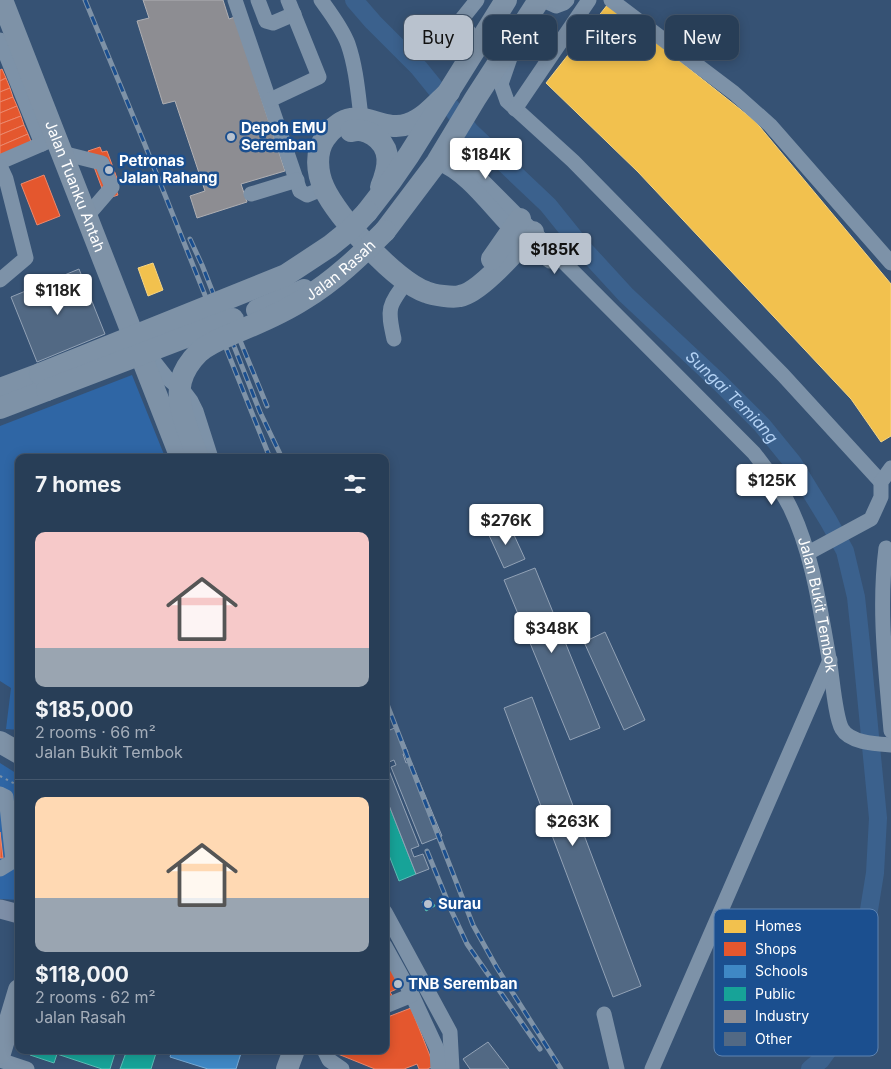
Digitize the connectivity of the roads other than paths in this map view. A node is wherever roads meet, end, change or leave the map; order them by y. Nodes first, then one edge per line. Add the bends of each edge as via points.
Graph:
1 (2, 0) edge
2 (235, 0) edge
3 (258, 0) edge
4 (321, 0) edge
5 (476, 0) edge
6 (506, 0) edge
7 (539, 0) edge
8 (543, 0) edge
9 (567, 0) edge
10 (589, 0) edge
11 (611, 0) edge
12 (291, 7) edge
13 (529, 15) edge
14 (0, 40) edge
15 (478, 46) junction
16 (16, 57) junction
17 (500, 60) edge
18 (509, 60) edge
19 (270, 100) junction
20 (516, 109) junction
21 (434, 110) junction
22 (361, 118) junction
23 (452, 137) junction
24 (54, 145) junction
25 (0, 162) edge
26 (437, 162) junction
27 (0, 166) edge
28 (297, 180) junction
29 (324, 188) junction
30 (251, 194) dead end
31 (370, 208) junction
32 (87, 216) junction
33 (523, 231) junction
34 (891, 263) edge
35 (336, 275) junction
36 (0, 280) edge
37 (407, 281) junction
38 (130, 326) junction
39 (394, 339) dead end
40 (44, 382) junction
41 (0, 390) edge
42 (0, 408) edge
43 (179, 454) edge
44 (197, 454) edge
45 (210, 454) edge
46 (891, 468) edge
47 (881, 482) junction
48 (886, 548) dead end
49 (808, 553) junction
50 (830, 660) junction
51 (891, 731) edge
52 (885, 744) edge
53 (0, 794) edge
54 (4, 867) edge
55 (0, 909) edge
56 (722, 909) edge
57 (15, 913) edge
58 (389, 919) edge
59 (714, 927) edge
60 (389, 953) edge
61 (412, 995) junction
62 (15, 1003) edge
63 (389, 1004) edge
64 (604, 1014) dead end
65 (0, 1053) edge
66 (326, 1054) edge
67 (0, 1060) edge
68 (27, 1069) edge
69 (342, 1069) edge
70 (438, 1069) edge
71 (452, 1069) edge
72 (617, 1069) edge
73 (652, 1069) edge

1 - 16 highway, Jalan Tuanku Antah
2 - 19 street
3 - 12 street via 266,21 273,23
4 - 22 street via 348,42
5 - 15 street via 461,20
6 - 15 highway, Jalan Rasah
7 - 13 highway, Jalan Rasah
8 - 9 street via 556,6
10 - 20 street
11 - 34 street via 734,93 770,125
12 - 19 street via 319,78
14 - 16 street
15 - 21 highway, Jalan Rasah
16 - 24 highway, Jalan Tuanku Antah
17 - 23 highway, Jalan Rasah
18 - 20 street via 500,84 507,101
19 - 28 street
20 - 47 street via 573,161 783,375
21 - 22 highway via 407,125 395,126
21 - 31 highway, Jalan Rasah via 400,168
22 - 29 highway via 350,119 334,127 324,140 318,163
23 - 26 highway, Jalan Rasah
23 - 33 street, Jalan Bukit Tembok via 460,158
24 - 25 street
24 - 32 highway, Jalan Tuanku Antah
24 - 32 street via 102,162 112,187
26 - 33 street, Jalan Bukit Tembok via 463,177
26 - 35 highway, Jalan Rasah, bridge via 385,231
27 - 36 street via 26,258
28 - 29 street via 300,191 307,195
28 - 30 street
29 - 31 highway via 330,153 335,144 352,130 362,130 379,139 388,155 386,174
29 - 37 highway via 332,203 378,256
31 - 40 highway, Jalan Rasah, bridge via 330,246 286,275
32 - 38 highway, Jalan Tuanku Antah
33 - 37 highway via 482,284 460,296 425,292
33 - 49 street, Jalan Bukit Tembok via 597,297 754,453 790,508
35 - 40 highway, Jalan Rasah, bridge via 257,310
35 - 44 highway, bridge via 304,299 216,342 200,351 191,361 181,383 180,397
37 - 39 street via 388,309
38 - 43 highway, Jalan Tuanku Antah
38 - 45 street via 166,377 192,401
40 - 41 highway, Jalan Rasah
40 - 42 highway, Jalan Rasah
46 - 47 street
47 - 49 street via 881,497 871,519
48 - 51 street via 882,620
49 - 50 street, Jalan Bukit Tembok
50 - 52 street, Jalan Bukit Tembok via 842,729 849,736
50 - 56 street
53 - 54 street via 6,797 12,861
55 - 57 main road
58 - 71 street via 450,1032
59 - 73 street
60 - 61 street
61 - 63 street
61 - 70 street via 437,1049
62 - 65 highway
64 - 72 street
66 - 69 street
67 - 68 street

